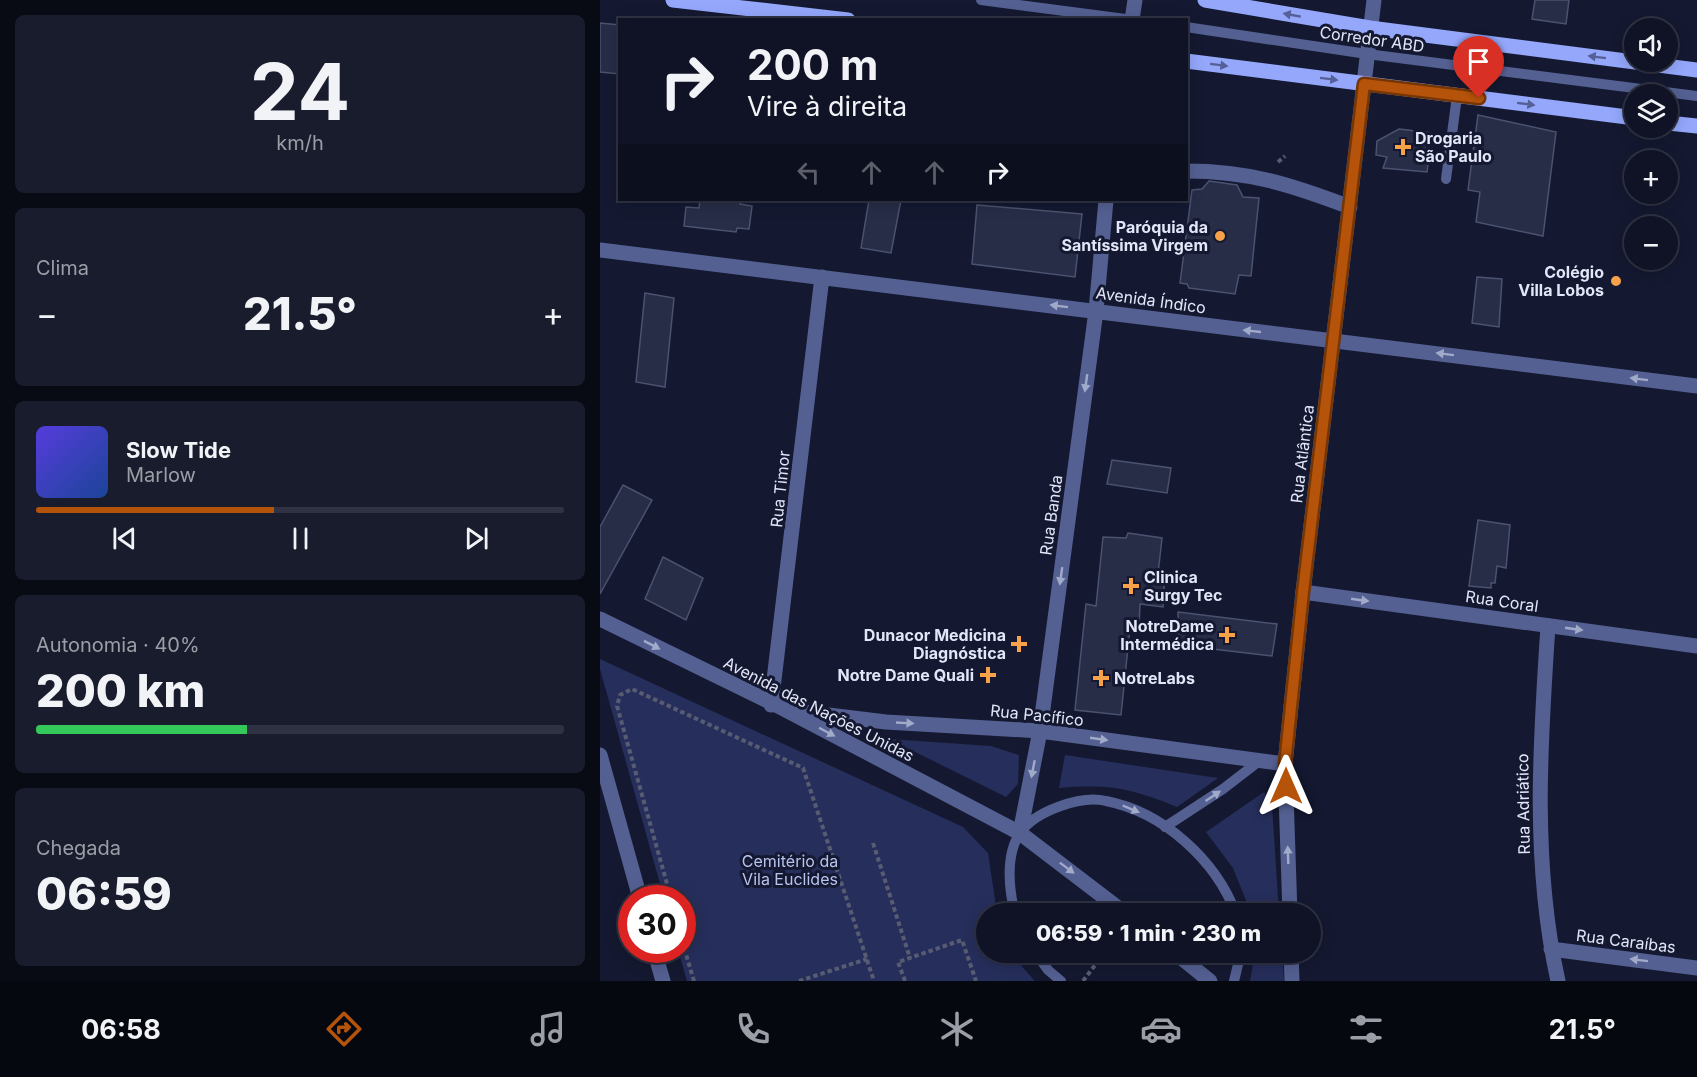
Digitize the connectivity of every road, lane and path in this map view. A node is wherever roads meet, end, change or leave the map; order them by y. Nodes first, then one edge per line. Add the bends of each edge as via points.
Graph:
1 (673, 0) edge
2 (981, 0) edge
3 (1135, 0) edge
4 (1205, 0) edge
5 (1374, 0) edge
6 (830, 18) edge
7 (1125, 18) edge
8 (1133, 18) edge
9 (1188, 27) edge
10 (1370, 28) junction
11 (1367, 54) junction
12 (1188, 61) edge
13 (1697, 70) edge
14 (1364, 84) junction
15 (1457, 96) junction
16 (1697, 96) edge
17 (1624, 117) edge
18 (1678, 124) edge
19 (1697, 126) edge
20 (1188, 171) edge
21 (1446, 179) dead end
22 (1106, 201) edge
23 (1350, 207) junction
24 (600, 250) edge
25 (822, 277) junction
26 (1096, 311) junction
27 (1335, 340) junction
28 (1697, 386) edge
29 (1303, 592) junction
30 (600, 619) edge
31 (1548, 626) junction
32 (1697, 645) edge
33 (778, 707) junction
34 (1040, 731) junction
35 (601, 757) edge
36 (1258, 762) junction
37 (1285, 764) junction
38 (1165, 827) junction
39 (1020, 833) junction
40 (873, 843) dead end
41 (636, 885) edge
42 (667, 885) edge
43 (1014, 903) edge
44 (1112, 903) edge
45 (1230, 903) edge
46 (1290, 903) edge
47 (1551, 949) junction
48 (910, 958) junction
49 (867, 959) junction
50 (658, 963) edge
51 (689, 963) edge
52 (1043, 963) edge
53 (1097, 963) edge
54 (1188, 963) edge
55 (1238, 963) edge
56 (1291, 963) edge
57 (1697, 968) edge
58 (663, 981) edge
59 (694, 981) edge
60 (799, 981) edge
61 (874, 981) edge
62 (905, 981) edge
63 (976, 981) edge
64 (1061, 981) edge
65 (1083, 981) edge
66 (1210, 981) edge
67 (1234, 981) edge
68 (1292, 981) edge
69 (1558, 981) edge

1 - 6 main road
2 - 7 lane
3 - 8 street
10 -> 4 main road
5 - 10 street, Rua Atlântica
9 - 11 lane, Corredor ABD
10 - 11 street, Rua Atlântica
13 -> 10 main road
11 - 14 street, Rua Atlântica
11 - 16 lane, Corredor ABD
12 -> 14 main road
14 - 15 main road
14 - 23 street, Rua Atlântica
15 -> 17 main road
15 - 21 lane
18 - 19 main road
20 - 23 street via 1272,180
22 - 26 street, Rua Banda
23 - 27 street, Rua Atlântica
24 - 25 street, Avenida Índico
26 -> 25 street, Avenida Índico
25 - 33 street, Rua Timor
27 -> 26 street, Avenida Índico
26 -> 34 street, Rua Banda
28 -> 27 street, Avenida Índico
27 - 29 street, Rua Atlântica
29 -> 31 street, Rua Coral
29 - 37 street, Rua Atlântica
30 -> 33 street, Avenida das Nações Unidas
31 -> 32 street, Rua Coral
31 - 47 street, Rua Adriático via 1539,756 1541,845
33 -> 34 street, Rua Pacífico via 886,722
33 -> 39 street, Avenida das Nações Unidas
34 -> 36 street, Rua Pacífico
34 -> 39 street, Rua Banda
35 - 41 street
36 - 37 street, Rua Pacífico
38 -> 36 lane
46 -> 37 street, Rua Atlântica
39 -> 38 lane via 1047,812 1084,800 1105,800
38 - 45 lane via 1197,853 1215,874
39 - 43 lane via 1010,873
39 -> 44 street, Avenida das Nações Unidas
40 - 48 path
42 - 49 path via 617,706 621,694 632,689 803,768
57 -> 47 street, Rua Caraíbas
47 - 69 street, Rua Adriático
48 - 62 path via 898,962
48 - 63 path via 962,940
49 - 60 path
49 - 61 path
50 - 58 street
51 - 59 path
52 - 64 lane
53 - 65 path
54 - 66 street
55 - 67 lane
56 - 68 street

